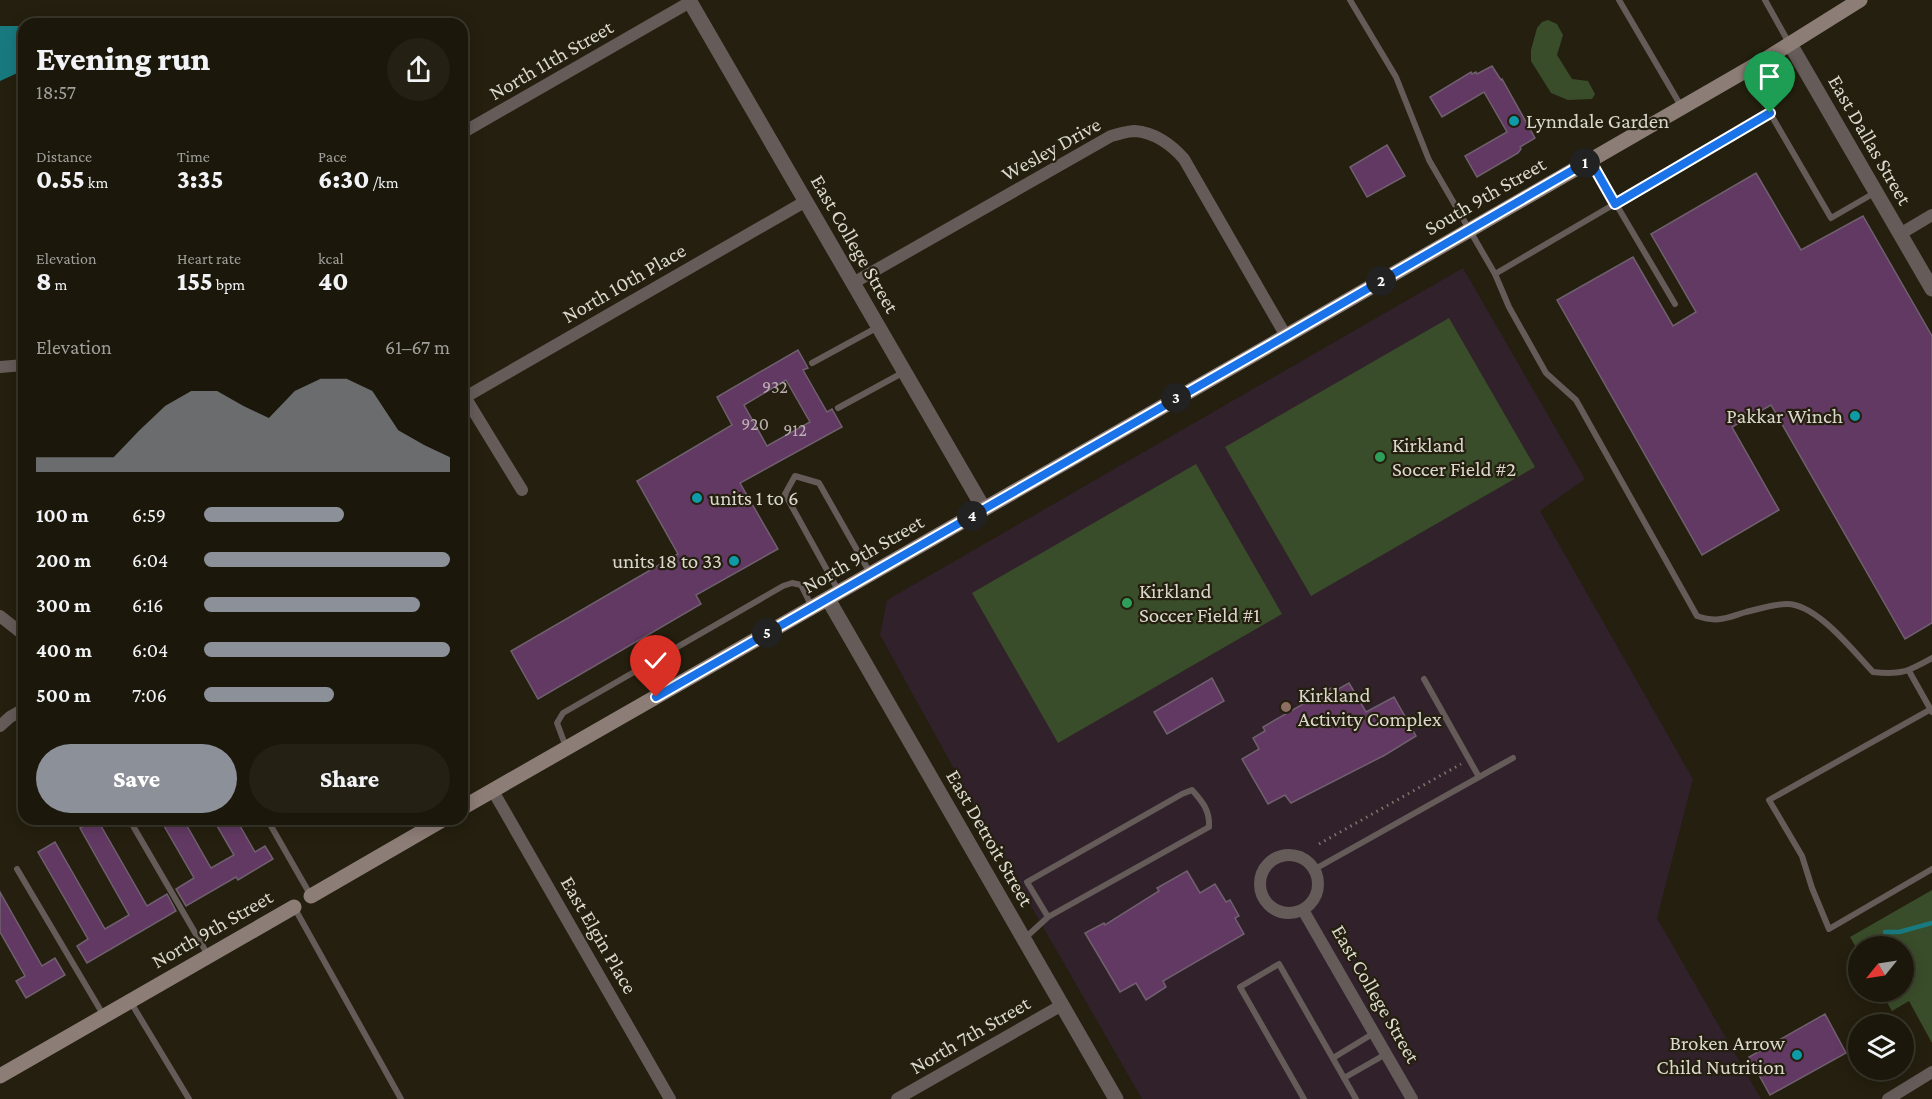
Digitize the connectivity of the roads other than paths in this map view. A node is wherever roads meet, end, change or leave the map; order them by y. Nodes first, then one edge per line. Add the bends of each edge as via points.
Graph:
1 (1350, 0) edge
2 (1619, 0) edge
3 (1764, 0) edge
4 (1860, 0) edge
5 (690, 1) edge
6 (1790, 44) junction
7 (1681, 107) junction
8 (468, 130) edge
9 (1590, 160) junction
10 (1876, 192) junction
11 (806, 201) junction
12 (1615, 204) junction
13 (1932, 215) edge
14 (1469, 229) junction
15 (1900, 234) junction
16 (1495, 274) junction
17 (853, 283) junction
18 (1932, 289) edge
19 (1675, 304) dead end
20 (878, 326) junction
21 (1286, 336) junction
22 (812, 363) dead end
23 (18, 366) edge
24 (0, 367) edge
25 (904, 372) junction
26 (468, 396) edge
27 (468, 404) edge
28 (838, 408) dead end
29 (522, 490) dead end
30 (984, 509) junction
31 (871, 574) junction
32 (834, 595) junction
33 (813, 608) junction
34 (0, 616) edge
35 (18, 630) edge
36 (1932, 658) edge
37 (1909, 671) junction
38 (1424, 679) dead end
39 (1931, 710) edge
40 (18, 712) edge
41 (0, 726) edge
42 (566, 748) junction
43 (1513, 758) dead end
44 (1479, 777) junction
45 (493, 791) junction
46 (468, 805) edge
47 (133, 825) edge
48 (270, 825) edge
49 (434, 825) edge
50 (17, 869) dead end
51 (1315, 869) junction
52 (1932, 869) edge
53 (311, 896) junction
54 (294, 907) junction
55 (1304, 910) junction
56 (1048, 917) junction
57 (1024, 939) junction
58 (209, 955) junction
59 (130, 1001) junction
60 (1062, 1005) junction
61 (104, 1016) junction
62 (1374, 1033) junction
63 (1386, 1054) junction
64 (1333, 1058) junction
65 (1932, 1072) edge
66 (0, 1076) edge
67 (1344, 1078) junction
68 (189, 1099) edge
69 (401, 1099) edge
70 (670, 1099) edge
71 (897, 1099) edge
72 (1116, 1099) edge
73 (1304, 1099) edge
74 (1356, 1099) edge
75 (1412, 1099) edge
76 (1888, 1099) edge

1 - 14 lane via 1396,77 1429,160
2 - 7 lane
3 - 6 lane
4 - 6 main road, South 9th Street
5 - 8 street, North 11th Street
5 - 11 street, East College Street
6 - 7 main road, South 9th Street
6 - 10 street, East Dallas Street
7 - 9 main road, South 9th Street
9 - 12 lane
9 - 14 main road, South 9th Street
10 - 12 lane via 1831,218 1770,113
10 - 15 street, East Dallas Street
11 - 17 street, East College Street
11 - 26 street, North 10th Place
12 - 16 lane
12 - 19 lane
13 - 15 street
14 - 16 lane
14 - 21 main road, South 9th Street
15 - 18 street, East Dallas Street
16 - 37 lane via 1546,373 1576,400 1697,616 1720,621 1789,604 1823,620 1872,672
17 - 20 street, East College Street
17 - 21 street, Wesley Drive via 1111,136 1134,131 1156,137 1184,159
20 - 22 lane
20 - 25 street, East College Street
21 - 30 main road, North 9th Street
23 - 24 street
25 - 28 lane
25 - 30 street, East College Street
27 - 29 street
30 - 31 main road, North 9th Street
31 - 32 main road, North 9th Street
31 - 32 lane via 819,483 795,477 785,494
32 - 33 main road, North 9th Street
32 - 57 street, East Detroit Street
33 - 42 main road, North 9th Street
33 - 42 lane via 801,585 783,586 564,712 557,723
34 - 35 street
36 - 37 lane
37 - 39 lane
38 - 44 lane
39 - 52 lane via 1769,800 1802,856 1829,929
40 - 41 street
42 - 45 main road, North 9th Street
43 - 44 lane
44 - 51 lane
45 - 46 main road, North 9th Street
45 - 70 street, East Elgin Place
47 - 58 lane
48 - 53 lane
49 - 53 main road, North 9th Street
50 - 61 lane
51 - 55 street via 1319,889
51 - 55 street via 1303,857 1284,854 1267,864 1262,873 1261,893 1273,909 1293,914
53 - 54 street, North 9th Street
54 - 58 main road, North 9th Street
54 - 69 lane
55 - 62 street, East College Street
56 - 56 lane via 1209,827 1209,815 1200,799 1192,790 1182,794 1027,882
56 - 57 lane
57 - 60 street, East Detroit Street
58 - 59 main road, North 9th Street
59 - 61 main road, North 9th Street
59 - 68 lane
60 - 71 street, North 7th Street
60 - 72 street, East Detroit Street
61 - 66 main road, North 9th Street
62 - 63 street, East College Street
62 - 64 lane
63 - 67 lane
63 - 75 street, East College Street
64 - 67 lane
64 - 73 lane via 1279,964 1240,987
65 - 76 street
67 - 74 lane

